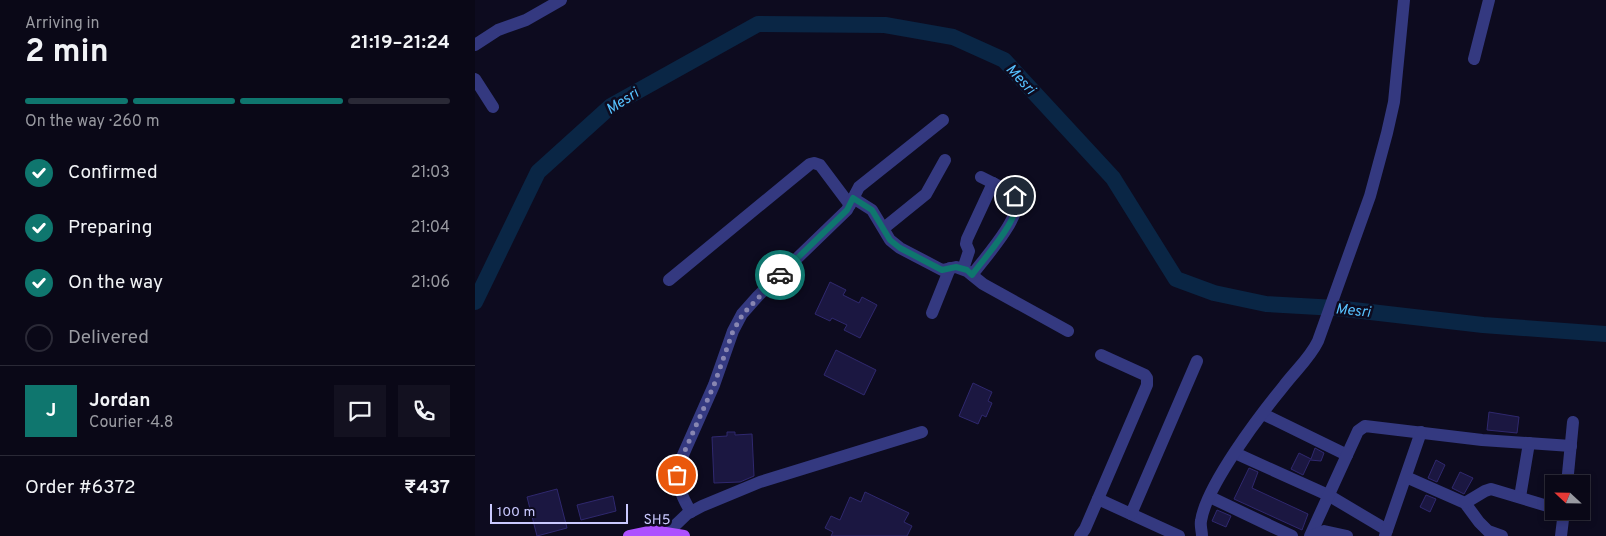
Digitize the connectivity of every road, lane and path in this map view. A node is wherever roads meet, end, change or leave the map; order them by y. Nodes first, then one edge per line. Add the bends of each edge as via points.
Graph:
1 (561, 0) edge
2 (1404, 0) edge
3 (1489, 0) edge
4 (475, 45) edge
5 (1475, 59) dead end
6 (475, 79) edge
7 (493, 107) dead end
8 (943, 120) dead end
9 (945, 160) dead end
10 (852, 202) junction
11 (883, 228) junction
12 (962, 271) junction
13 (669, 280) dead end
14 (932, 313) dead end
15 (1068, 331) dead end
16 (1101, 355) dead end
17 (1197, 362) dead end
18 (1263, 414) junction
19 (1573, 422) dead end
20 (922, 432) dead end
21 (1421, 432) junction
22 (1529, 443) junction
23 (1571, 446) junction
24 (1235, 453) junction
25 (1347, 454) junction
26 (1568, 475) edge
27 (1406, 476) junction
28 (1329, 495) junction
29 (1210, 497) junction
30 (1520, 497) junction
31 (1098, 499) junction
32 (1465, 503) junction
33 (1545, 505) edge
34 (691, 512) junction
35 (1131, 514) junction
36 (1563, 520) edge
37 (1386, 533) edge
38 (666, 534) edge
39 (629, 536) edge
40 (684, 536) edge
41 (1080, 536) edge
42 (1179, 536) edge
43 (1202, 536) edge
44 (1292, 536) edge
45 (1311, 536) edge
46 (1347, 536) edge
47 (1502, 536) edge
48 (1561, 536) edge

1 - 4 street via 526,20 498,30
2 - 18 street via 1394,102 1373,187 1318,341
3 - 5 street
6 - 7 street
8 - 10 street via 859,187
9 - 11 street via 926,194
10 - 11 street via 872,210
10 - 13 street via 820,166 810,164
10 - 34 street via 830,228 758,296 733,331 714,385 679,464 679,490
11 - 12 street via 900,248 942,270
12 - 12 street via 1005,232 1016,207 1015,196 987,180 967,239 969,251
12 - 14 street
12 - 15 street
16 - 31 street via 1145,375 1147,385
17 - 35 street
18 - 24 street
18 - 25 street
19 - 23 street
20 - 34 street via 760,482
21 - 22 street
21 - 25 street via 1365,426 1358,430
21 - 27 street
22 - 23 street
22 - 30 street
23 - 26 street
24 - 28 street
24 - 29 street
25 - 28 street
27 - 32 street
27 - 37 street
28 - 37 street
28 - 45 street
29 - 43 street via 1201,522
29 - 44 street
30 - 32 street via 1491,489
30 - 33 street
31 - 35 street
31 - 41 street
32 - 47 street via 1483,526
34 - 38 street
35 - 42 street
36 - 48 street
38 - 39 main road, SH5 via 653,531
38 - 40 main road, SH5
45 - 46 street via 1324,531

